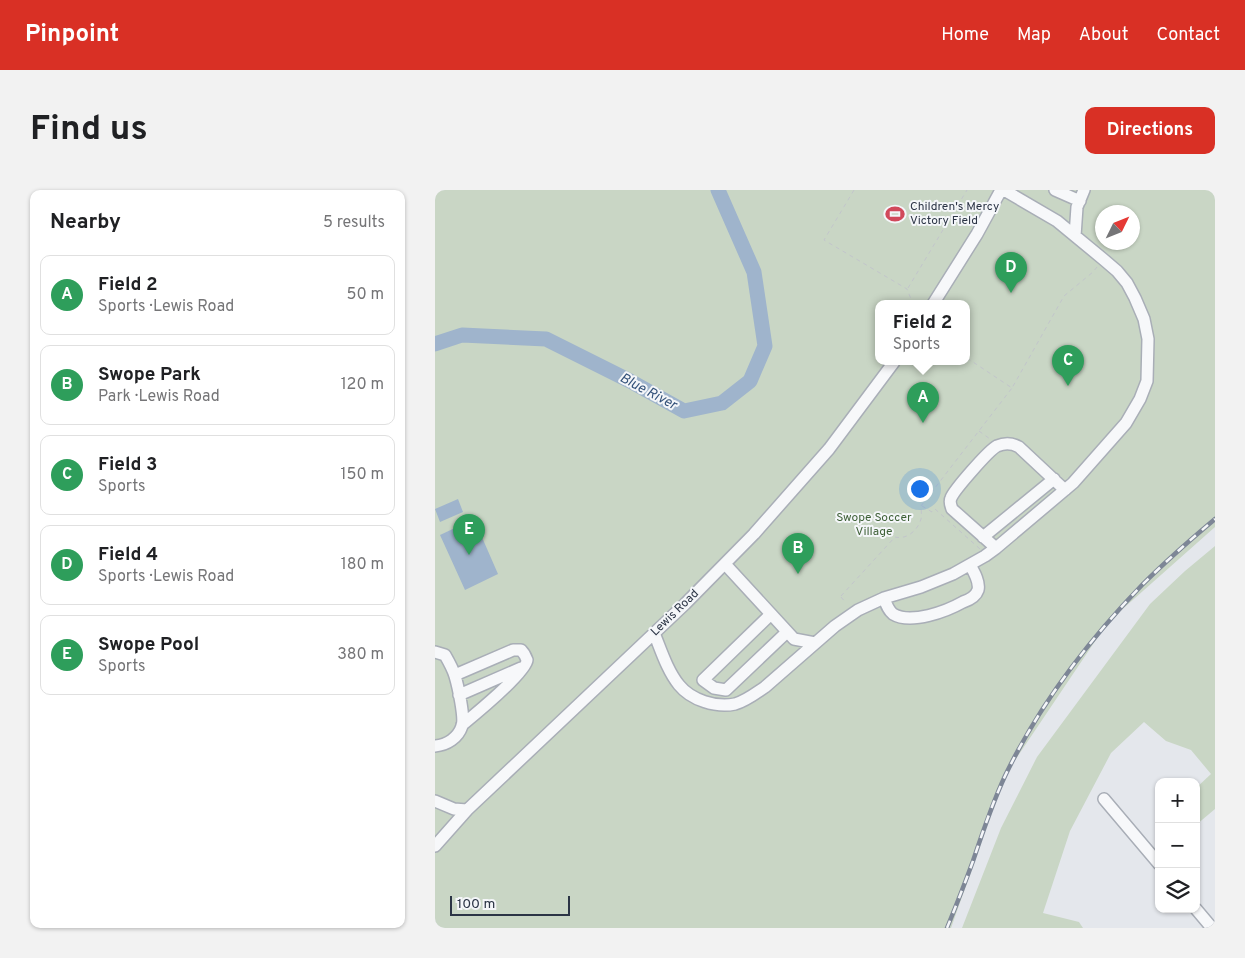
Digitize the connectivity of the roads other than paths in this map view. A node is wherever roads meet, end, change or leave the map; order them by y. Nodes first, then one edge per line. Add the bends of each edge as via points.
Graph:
1 (1003, 190) edge
2 (1055, 190) edge
3 (1080, 199) edge
4 (1057, 221) junction
5 (1075, 236) junction
6 (936, 300) edge
7 (892, 365) edge
8 (1054, 479) junction
9 (1065, 490) junction
10 (983, 537) junction
11 (996, 548) junction
12 (725, 564) junction
13 (970, 565) junction
14 (884, 598) junction
15 (771, 614) junction
16 (654, 633) junction
17 (790, 635) junction
18 (815, 643) junction
19 (435, 652) edge
20 (525, 666) junction
21 (455, 675) junction
22 (459, 695) junction
23 (463, 725) junction
24 (435, 746) edge
25 (1103, 799) dead end
26 (435, 801) edge
27 (467, 810) junction
28 (435, 846) edge
29 (1155, 859) edge
30 (1199, 913) edge
31 (1212, 928) edge

1 - 4 street
1 - 6 street
2 - 3 street
3 - 4 street
3 - 5 street
4 - 5 street
5 - 9 street via 1127,283 1144,319 1148,357 1147,381 1126,423
7 - 12 street, Lewis Road via 829,449
8 - 9 street
8 - 10 street
8 - 10 street via 1015,444 1003,444 992,449 950,500 952,510
9 - 11 street
10 - 11 street
11 - 13 street
12 - 15 street
12 - 16 street, Lewis Road
13 - 14 street via 921,587
13 - 14 street via 978,588 976,594 944,611 919,617 899,616 892,613
14 - 18 street via 858,610
15 - 17 street
15 - 17 street via 703,680 714,688 727,690
16 - 18 street via 679,686 704,702 720,705 736,704 752,696
16 - 27 street, Lewis Road
17 - 18 street
19 - 21 street via 445,655
20 - 21 street via 527,660 521,650 513,650
20 - 22 street
20 - 23 street
21 - 22 street
22 - 23 street
23 - 24 street via 450,741
25 - 29 street
26 - 27 street via 454,809
27 - 28 street, Lewis Road
30 - 31 street

